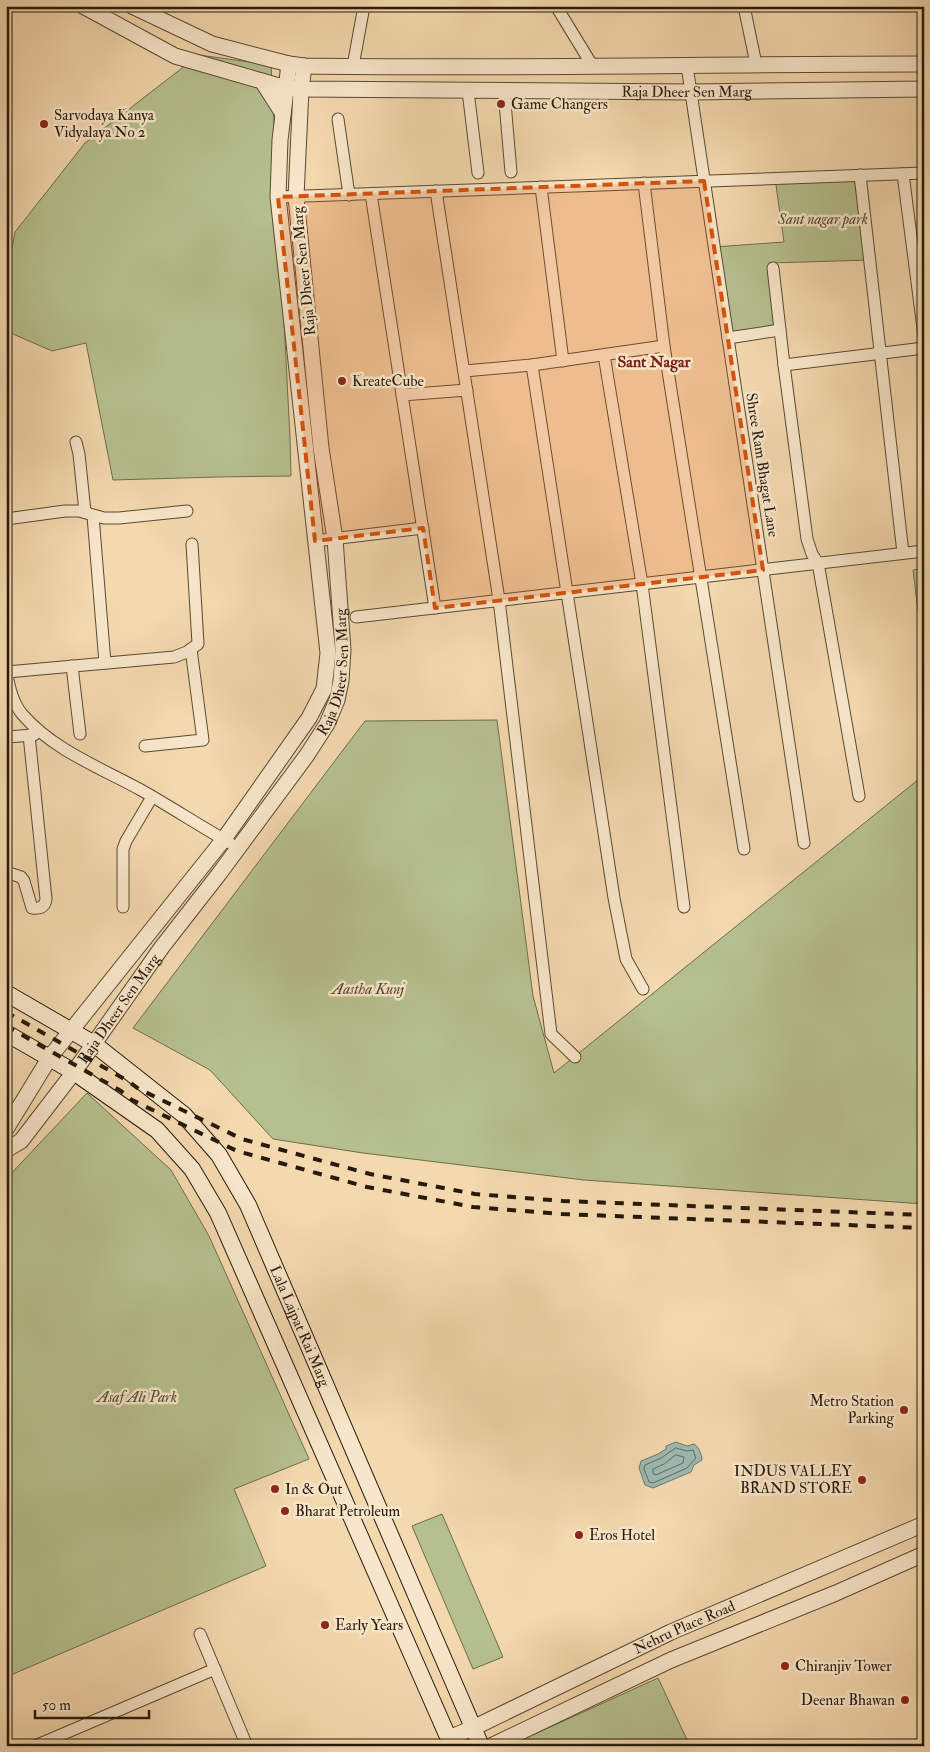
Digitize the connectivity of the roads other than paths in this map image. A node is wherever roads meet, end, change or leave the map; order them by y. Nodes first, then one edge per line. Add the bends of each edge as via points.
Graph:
1 (83, 6) edge
2 (132, 6) edge
3 (364, 6) edge
4 (556, 6) edge
5 (744, 6) edge
6 (756, 64) junction
7 (924, 64) edge
8 (296, 65) junction
9 (592, 65) junction
10 (353, 66) junction
11 (687, 66) junction
12 (262, 81) junction
13 (293, 89) junction
14 (924, 89) edge
15 (320, 90) junction
16 (468, 90) junction
17 (504, 91) junction
18 (691, 92) junction
19 (283, 114) junction
20 (300, 117) junction
21 (338, 119) dead end
22 (511, 172) dead end
23 (478, 173) dead end
24 (924, 173) edge
25 (903, 174) junction
26 (860, 175) junction
27 (704, 181) junction
28 (644, 183) junction
29 (541, 187) junction
30 (436, 191) junction
31 (371, 194) junction
32 (349, 195) junction
33 (296, 197) junction
34 (278, 198) junction
35 (773, 268) dead end
36 (780, 330) junction
37 (924, 336) edge
38 (728, 338) junction
39 (664, 346) junction
40 (924, 348) edge
41 (880, 353) junction
42 (604, 355) junction
43 (562, 360) junction
44 (532, 365) junction
45 (784, 365) junction
46 (464, 371) junction
47 (467, 390) junction
48 (402, 395) junction
49 (76, 442) dead end
50 (188, 511) dead end
51 (89, 514) junction
52 (6, 519) edge
53 (422, 528) junction
54 (335, 539) junction
55 (315, 541) junction
56 (192, 544) dead end
57 (924, 551) edge
58 (903, 553) junction
59 (818, 563) junction
60 (763, 570) junction
61 (700, 577) junction
62 (642, 584) junction
63 (567, 592) junction
64 (499, 600) junction
65 (436, 608) junction
66 (356, 617) dead end
67 (191, 649) junction
68 (105, 663) junction
69 (72, 666) junction
70 (6, 668) edge
71 (7, 672) edge
72 (42, 734) junction
73 (80, 734) dead end
74 (29, 736) junction
75 (6, 737) edge
76 (145, 746) dead end
77 (859, 796) dead end
78 (152, 797) junction
79 (224, 839) junction
80 (804, 843) dead end
81 (238, 848) junction
82 (744, 849) dead end
83 (6, 872) edge
84 (123, 907) dead end
85 (684, 907) dead end
86 (643, 989) dead end
87 (6, 993) edge
88 (71, 1029) junction
89 (6, 1033) edge
90 (94, 1044) junction
91 (50, 1057) junction
92 (575, 1057) dead end
93 (74, 1072) junction
94 (6, 1129) edge
95 (6, 1150) edge
96 (924, 1524) edge
97 (924, 1554) edge
98 (200, 1634) dead end
99 (215, 1670) junction
100 (473, 1728) junction
101 (451, 1742) edge
102 (35, 1746) edge
103 (247, 1746) edge
104 (481, 1746) edge
105 (491, 1746) edge

1 - 12 street, Raja Dheer Sen Marg via 175,56
2 - 8 street, Raja Dheer Sen Marg via 212,44
3 - 10 street
4 - 9 street
5 - 6 street
6 - 7 street, Raja Dheer Sen Marg
6 - 11 street, Raja Dheer Sen Marg
8 - 10 street, Raja Dheer Sen Marg
8 - 13 street, Raja Dheer Sen Marg
9 - 10 street, Raja Dheer Sen Marg
9 - 11 street, Raja Dheer Sen Marg
11 - 18 street, Shree Ram Bhagat Lane
12 - 13 street, Raja Dheer Sen Marg
12 - 19 street
13 - 15 street, Raja Dheer Sen Marg
13 - 19 street, Raja Dheer Sen Marg
13 - 20 street, Raja Dheer Sen Marg
14 - 18 street, Raja Dheer Sen Marg
15 - 16 street, Raja Dheer Sen Marg
15 - 20 street
16 - 17 street, Raja Dheer Sen Marg
16 - 23 street
17 - 18 street, Raja Dheer Sen Marg
17 - 22 street
18 - 27 street, Shree Ram Bhagat Lane
19 - 34 street, Raja Dheer Sen Marg
20 - 33 street, Raja Dheer Sen Marg
21 - 32 street
24 - 25 street
25 - 26 street
25 - 37 street
26 - 27 street
26 - 41 street
27 - 28 street
27 - 38 street, Shree Ram Bhagat Lane
28 - 29 street
28 - 39 street
29 - 30 street
29 - 43 street
30 - 31 street
30 - 46 street
31 - 32 street
31 - 48 street
32 - 33 street
33 - 34 street
33 - 54 street, Raja Dheer Sen Marg via 320,448
34 - 55 street, Raja Dheer Sen Marg
35 - 36 street
36 - 38 street
36 - 45 street
38 - 60 street, Shree Ram Bhagat Lane
39 - 42 street
39 - 61 street
40 - 41 street
41 - 45 street
41 - 58 street
42 - 43 street
42 - 62 street
43 - 44 street
44 - 46 street
44 - 63 street
45 - 59 street via 807,539
46 - 47 street
47 - 48 street
47 - 64 street
48 - 53 street
49 - 51 street
50 - 51 street via 119,518
51 - 52 street via 65,511
51 - 68 street
53 - 54 street
53 - 65 street
54 - 55 street
54 - 81 street, Raja Dheer Sen Marg via 343,650 338,700 307,755
55 - 79 street, Raja Dheer Sen Marg via 328,653 324,689 309,718
56 - 67 street via 198,644
57 - 58 street
58 - 59 street
59 - 60 street
59 - 77 street
60 - 61 street
60 - 80 street, Shree Ram Bhagat Lane
61 - 62 street
61 - 82 street
62 - 63 street
62 - 85 street
63 - 64 street
63 - 86 street via 614,898 626,959
64 - 65 street
64 - 92 street via 551,1034
65 - 66 street
67 - 68 street via 174,657
67 - 76 street via 203,740
68 - 69 street
69 - 71 street
69 - 73 street
70 - 71 street
71 - 72 street via 8,685 20,712
72 - 74 street
72 - 78 street
74 - 75 street
74 - 83 street via 45,904 32,908 24,881
78 - 79 street
78 - 84 street via 123,849
79 - 81 street
79 - 88 street, Raja Dheer Sen Marg
81 - 90 street, Raja Dheer Sen Marg via 162,947
87 - 88 main road, Lala Lajpat Rai Marg
88 - 90 main road, Lala Lajpat Rai Marg
88 - 91 street, Raja Dheer Sen Marg
89 - 91 main road, Lala Lajpat Rai Marg
90 - 93 street, Raja Dheer Sen Marg
90 - 100 main road, Lala Lajpat Rai Marg via 184,1115 219,1156 248,1205
91 - 93 main road, Lala Lajpat Rai Marg
91 - 94 street, Raja Dheer Sen Marg
93 - 95 street, Raja Dheer Sen Marg via 21,1141
93 - 101 main road, Lala Lajpat Rai Marg via 157,1130 192,1169 218,1213
96 - 100 street, Nehru Place Road via 670,1632
97 - 105 street, Nehru Place Road via 670,1660
98 - 99 street
99 - 102 street
99 - 103 street
100 - 101 street, Nehru Place Road
100 - 104 main road, Lala Lajpat Rai Marg

